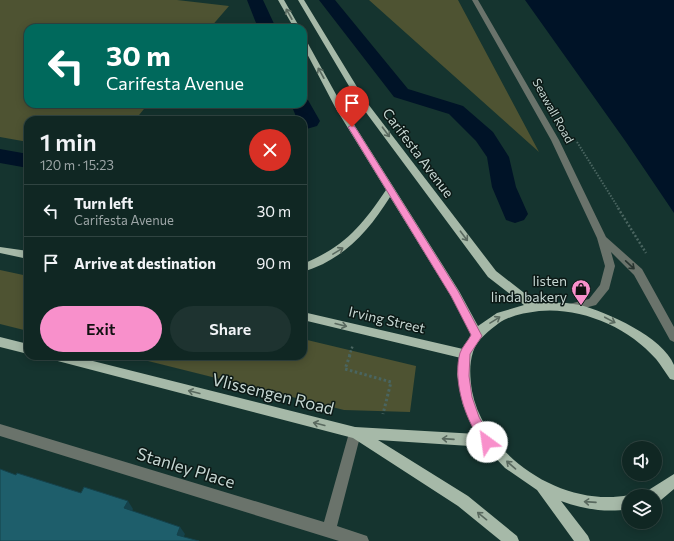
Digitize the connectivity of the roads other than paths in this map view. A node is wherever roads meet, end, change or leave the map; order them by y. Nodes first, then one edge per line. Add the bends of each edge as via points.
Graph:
1 (281, 0) edge
2 (301, 0) edge
3 (475, 0) edge
4 (295, 24) edge
5 (307, 47) edge
6 (390, 191) junction
7 (602, 238) junction
8 (0, 250) edge
9 (24, 254) edge
10 (307, 266) edge
11 (533, 306) junction
12 (573, 307) junction
13 (307, 317) edge
14 (477, 336) junction
15 (674, 337) edge
16 (0, 342) edge
17 (24, 348) edge
18 (465, 354) junction
19 (70, 360) edge
20 (674, 375) edge
21 (0, 430) edge
22 (355, 433) junction
23 (487, 442) junction
24 (674, 481) edge
25 (543, 488) junction
26 (662, 490) edge
27 (622, 504) edge
28 (329, 531) junction
29 (362, 541) edge
30 (512, 541) edge
31 (583, 541) edge

4 -> 1 main road
2 -> 11 main road, Carifesta Avenue via 362,101 492,274
3 - 7 street, Seawall Road via 555,140
6 -> 5 main road via 339,107
10 -> 6 main road via 345,246 369,223
6 - 14 main road via 455,294
7 - 12 street, Seawall Road via 610,266 605,286 592,302
7 -> 15 street, Seawall Road via 638,272
8 - 9 main road
11 - 12 main road
14 -> 11 main road via 492,321 504,314
12 -> 20 main road via 604,317 634,333 660,355
13 -> 18 main road, Irving Street
14 - 18 main road
16 - 17 main road
18 - 23 main road via 466,397 474,420
22 -> 19 main road, Vlissengen Road
21 - 28 street, Stanley Place
23 -> 22 main road, Vlissengen Road
22 - 28 street
30 -> 22 main road via 463,501
25 -> 23 main road via 512,467
24 - 26 main road
27 -> 25 main road via 583,502
25 - 31 main road
28 - 29 street, Stanley Place

